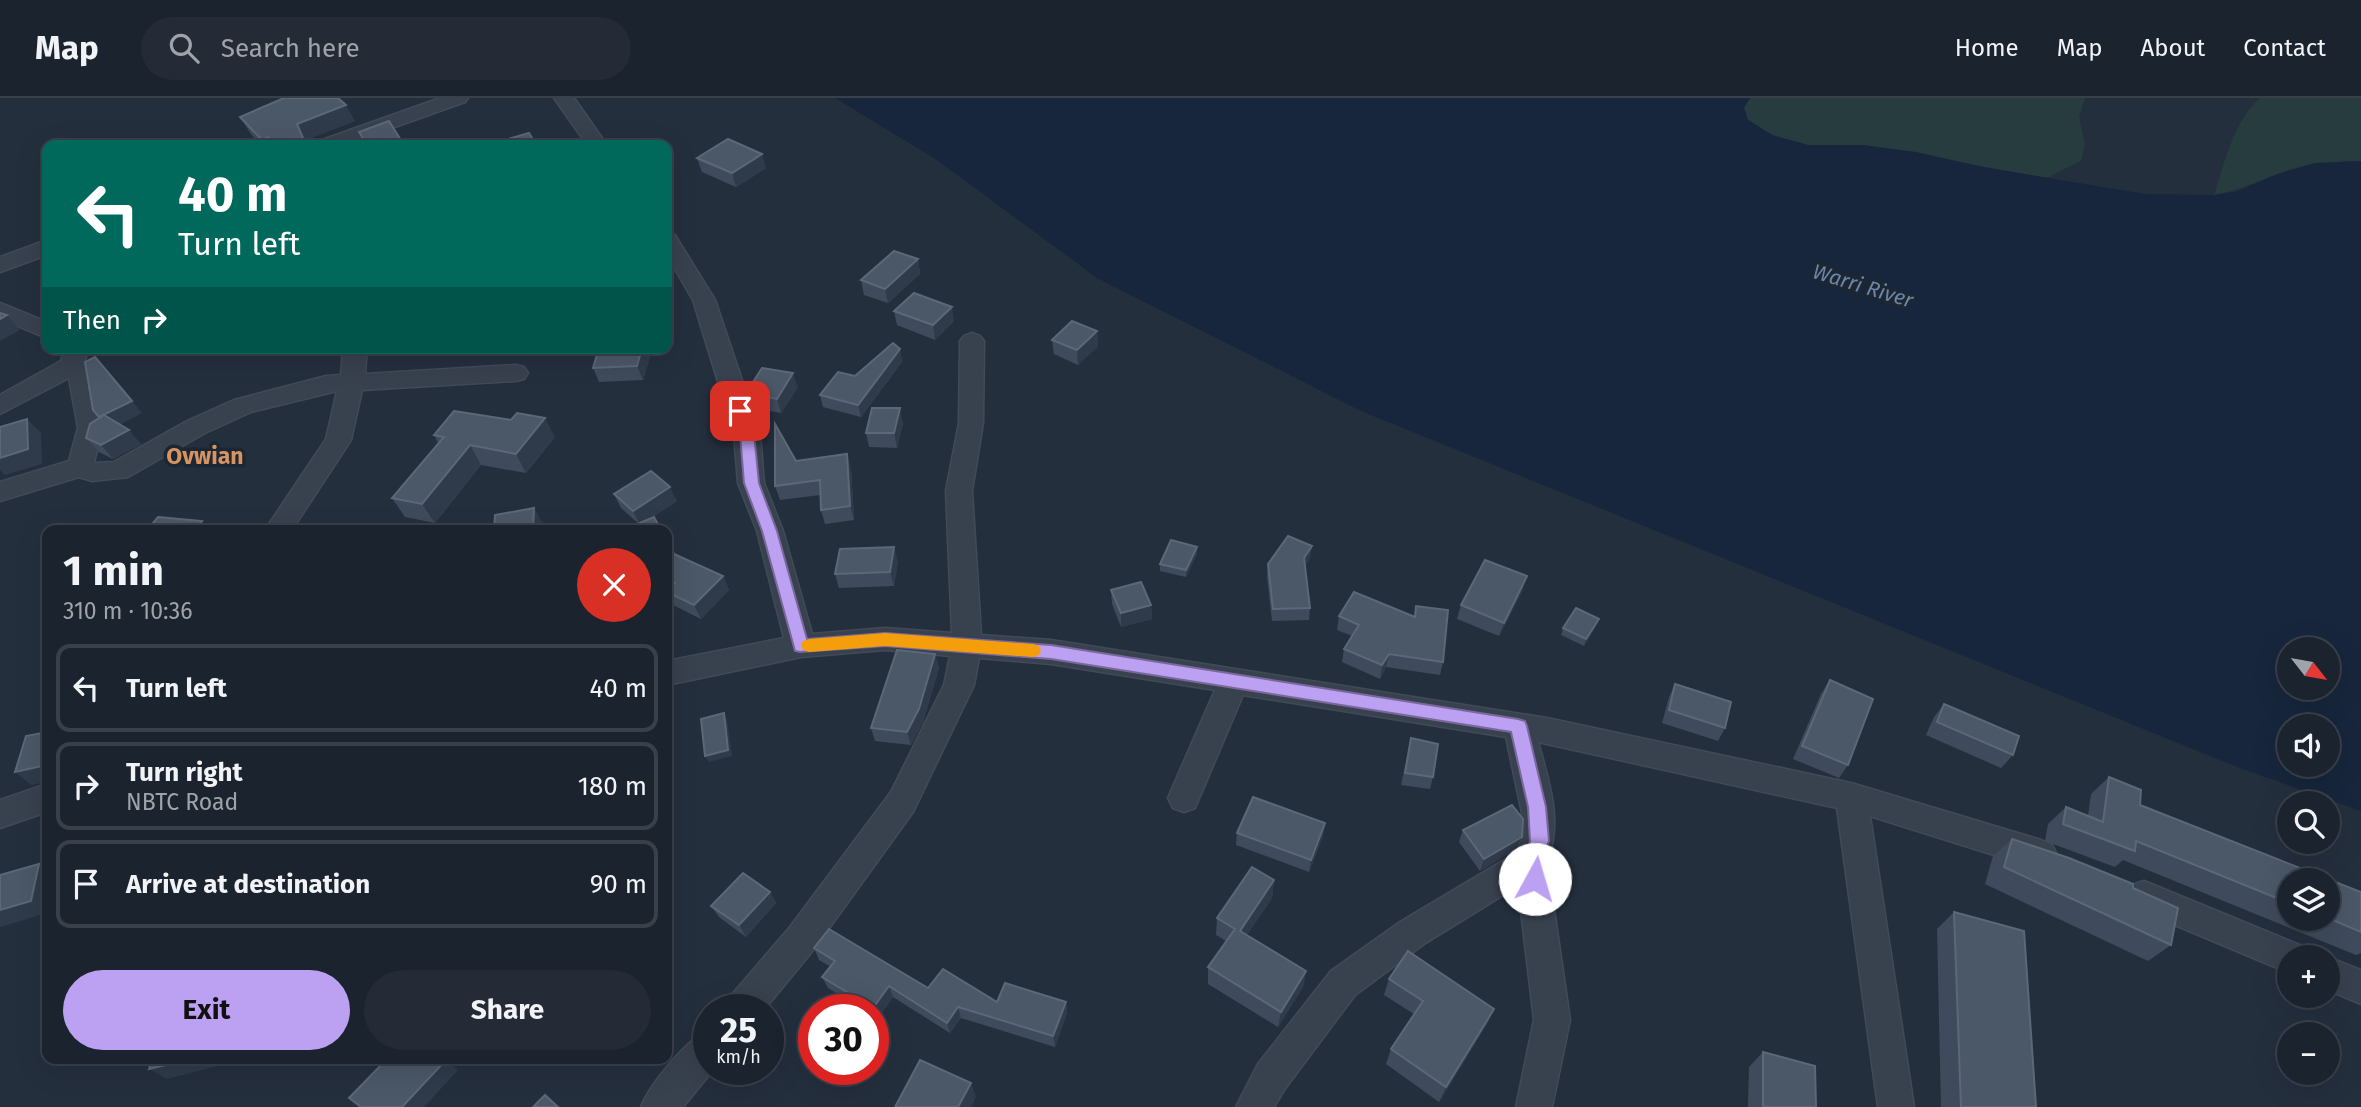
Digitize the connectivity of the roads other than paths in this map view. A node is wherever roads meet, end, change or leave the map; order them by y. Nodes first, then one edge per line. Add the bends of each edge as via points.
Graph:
1 (458, 98) edge
2 (564, 98) edge
3 (340, 140) edge
4 (593, 140) edge
5 (672, 247) edge
6 (42, 249) edge
7 (0, 265) edge
8 (0, 310) edge
9 (42, 329) edge
10 (972, 341) dead end
11 (354, 354) edge
12 (74, 357) edge
13 (516, 373) dead end
14 (352, 381) junction
15 (0, 406) edge
16 (79, 467) junction
17 (0, 492) edge
18 (281, 525) edge
19 (967, 645) junction
20 (800, 646) junction
21 (672, 672) edge
22 (1234, 681) junction
23 (1518, 726) junction
24 (1851, 797) junction
25 (1184, 799) dead end
26 (42, 800) edge
27 (0, 814) edge
28 (1531, 861) junction
29 (2069, 865) edge
30 (2115, 884) edge
31 (2277, 952) edge
32 (2340, 978) edge
33 (2361, 988) edge
34 (755, 994) edge
35 (693, 1067) edge
36 (659, 1107) edge
37 (1254, 1107) edge
38 (1534, 1107) edge
39 (1896, 1107) edge

1 - 3 street
2 - 4 street
5 - 20 street via 704,300 747,434 751,483 770,531
6 - 7 street
8 - 9 street
10 - 19 street via 971,423 959,491
11 - 14 street
12 - 15 street
12 - 16 street via 90,428
13 - 14 street
14 - 16 street via 243,407 119,471 92,472
14 - 18 street via 338,440
16 - 17 street
19 - 20 street via 885,639
19 - 22 street via 1051,652
19 - 34 street via 959,685 902,802 802,938
20 - 21 street
22 - 23 street
22 - 25 street
23 - 24 street
23 - 28 street via 1537,807 1539,841
24 - 29 street
24 - 39 street
26 - 27 street
28 - 37 street via 1412,933 1342,984 1271,1077
28 - 38 street via 1552,1020
30 - 31 street
32 - 33 street
35 - 36 street

